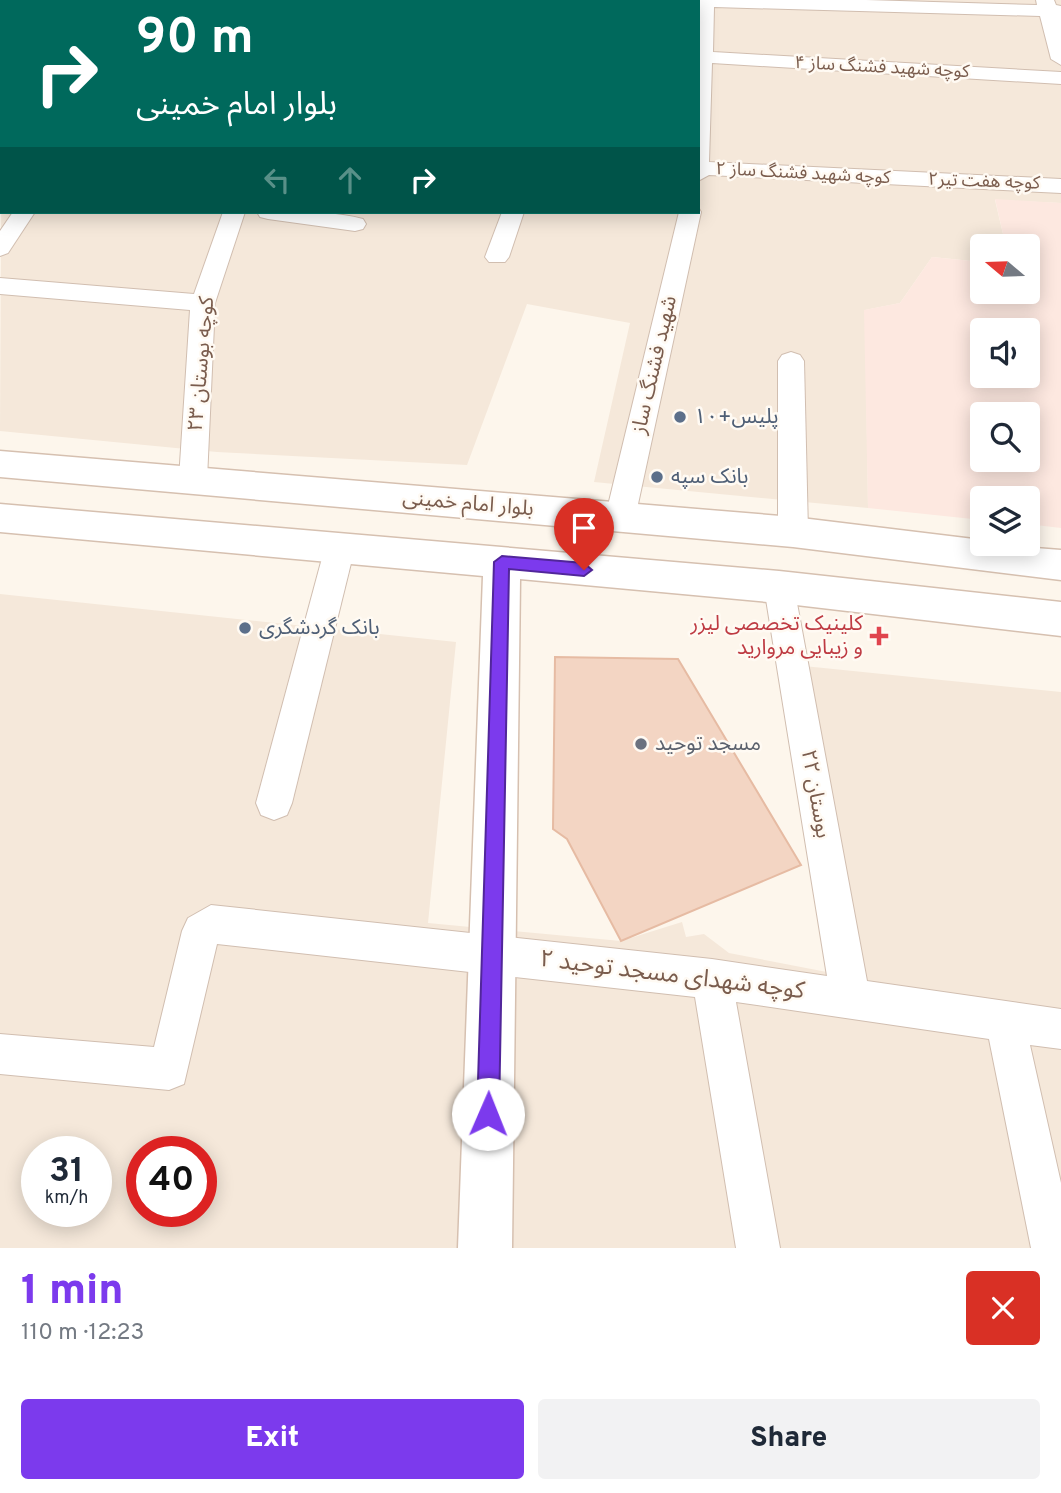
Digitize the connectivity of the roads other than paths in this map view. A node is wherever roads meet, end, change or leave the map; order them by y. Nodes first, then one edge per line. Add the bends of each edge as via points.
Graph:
1 (705, 1) edge
2 (902, 2) edge
3 (1051, 7) edge
4 (704, 57) junction
5 (1061, 59) edge
6 (1061, 79) edge
7 (700, 147) edge
8 (700, 170) edge
9 (907, 179) joint
10 (1061, 186) edge
11 (23, 214) edge
12 (232, 214) edge
13 (282, 214) edge
14 (512, 214) edge
15 (690, 214) edge
16 (355, 224) dead end
17 (0, 248) edge
18 (497, 257) dead end
19 (0, 286) edge
20 (202, 303) junction
21 (792, 361) dead end
22 (0, 464) edge
23 (193, 479) junction
24 (620, 517) junction
25 (0, 518) edge
26 (793, 532) junction
27 (341, 547) junction
28 (502, 562) junction
29 (1061, 565) edge
30 (779, 587) junction
31 (1061, 619) edge
32 (274, 803) dead end
33 (492, 954) junction
34 (712, 979) junction
35 (851, 1000) junction
36 (1005, 1021) junction
37 (1061, 1029) edge
38 (0, 1054) edge
39 (485, 1248) edge
40 (758, 1248) edge
41 (1054, 1248) edge

1 - 2 street
1 - 4 street
2 - 3 street
3 - 5 street
4 - 6 street, کوچه شهید فشنگ ساز ۴
4 - 7 street
8 - 9 street, کوچه شهید فشنگ ساز ۲
9 - 10 street, کوچه هفت تیر۲
11 - 17 street
12 - 20 street, کوچه بوستان ۲۳
13 - 16 street
14 - 18 street
15 - 24 street, شهید فشنگ ساز
19 - 20 street
20 - 23 street, کوچه بوستان ۲۳
21 - 26 street
22 - 23 street, بلوار امام خمینی
23 - 24 street, بلوار امام خمینی
24 - 26 street, بلوار امام خمینی
25 - 27 street
26 - 29 street, بلوار امام خمینی
27 - 28 street
27 - 32 street
28 - 30 street
28 - 33 street
30 - 31 street
30 - 35 street, بوستان ۲۲
33 - 34 street, کوچه شهدای مسجد توحید ۲
33 - 38 street, کوچه شهدای مسجد توحید ۲ via 211,924 201,931 169,1069
33 - 39 street
34 - 35 street, کوچه شهدای مسجد توحید ۲
34 - 40 street
35 - 36 street, کوچه شهدای مسجد توحید ۲
36 - 37 street, کوچه شهدای مسجد توحید ۲
36 - 41 street

